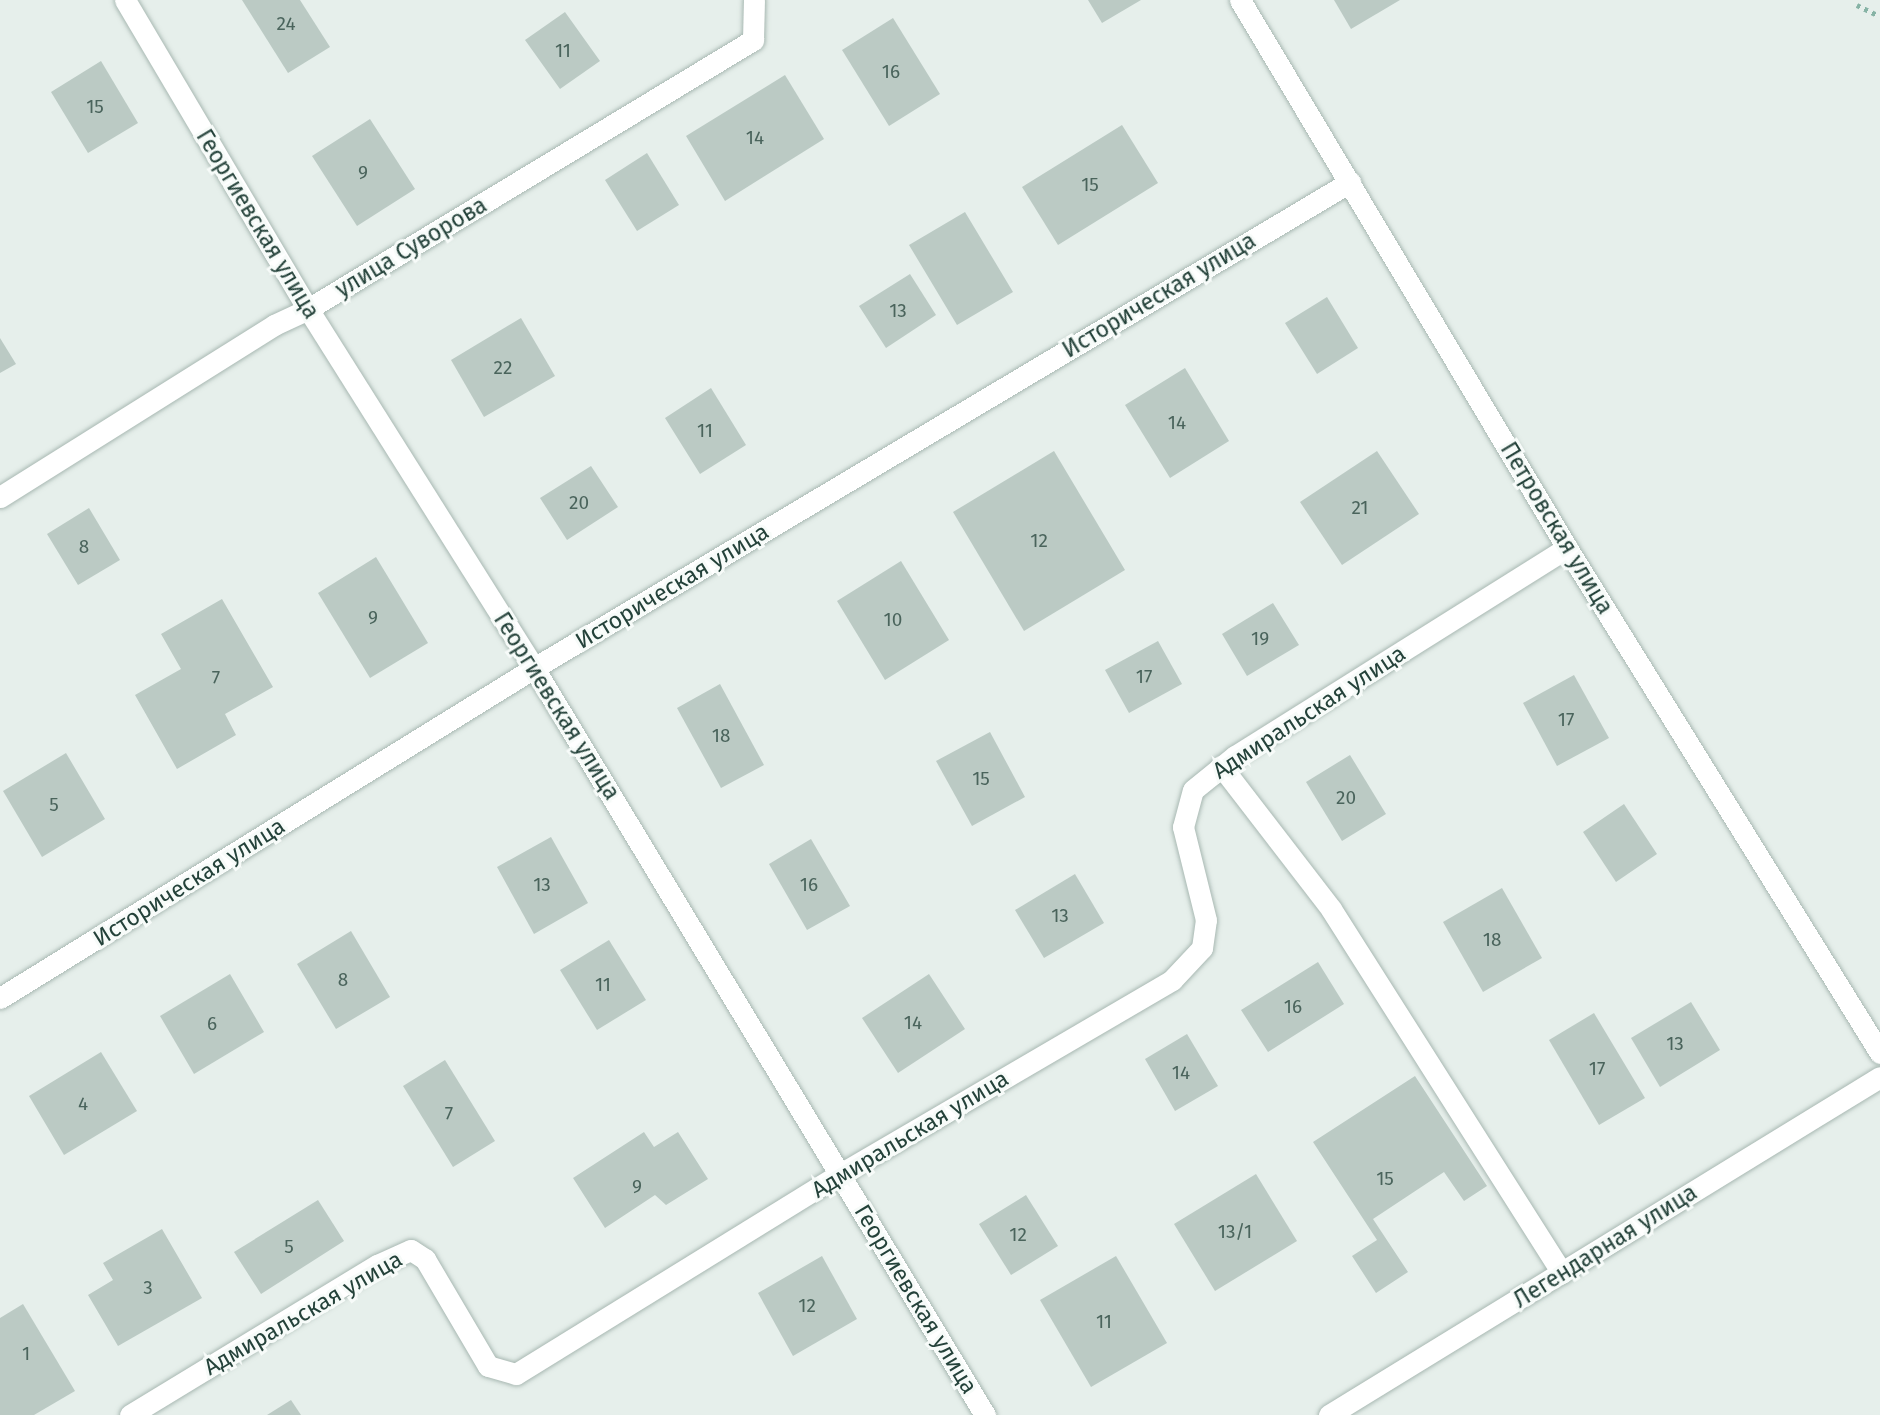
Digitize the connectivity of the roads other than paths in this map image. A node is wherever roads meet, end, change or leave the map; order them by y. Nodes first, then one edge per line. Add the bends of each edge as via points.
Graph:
1 (125, 0) edge
2 (754, 0) edge
3 (1240, 0) edge
4 (1350, 182) junction
5 (308, 309) junction
6 (0, 498) edge
7 (1567, 548) junction
8 (534, 668) junction
9 (1221, 766) junction
10 (0, 998) edge
11 (1880, 1053) edge
12 (1880, 1077) edge
13 (842, 1173) junction
14 (1562, 1273) junction
15 (130, 1415) edge
16 (985, 1415) edge
17 (1329, 1415) edge

1 - 5 street, Георгиевская улица
2 - 5 street, улица Суворова via 753,40
3 - 4 street, Петровская улица
4 - 7 street, Петровская улица
4 - 8 street, Историческая улица
5 - 6 street, улица Суворова via 274,325
5 - 8 street, Георгиевская улица
7 - 9 street, Адмиральская улица
7 - 11 street, Петровская улица
8 - 10 street, Историческая улица
8 - 13 street, Георгиевская улица
9 - 13 street, Адмиральская улица via 1193,790 1183,827 1206,920 1202,948 1172,980
9 - 14 street via 1331,909
12 - 14 street, Легендарная улица
13 - 15 street, Адмиральская улица via 516,1374 488,1366 425,1259 411,1251 377,1265
13 - 16 street, Георгиевская улица
14 - 17 street, Легендарная улица

